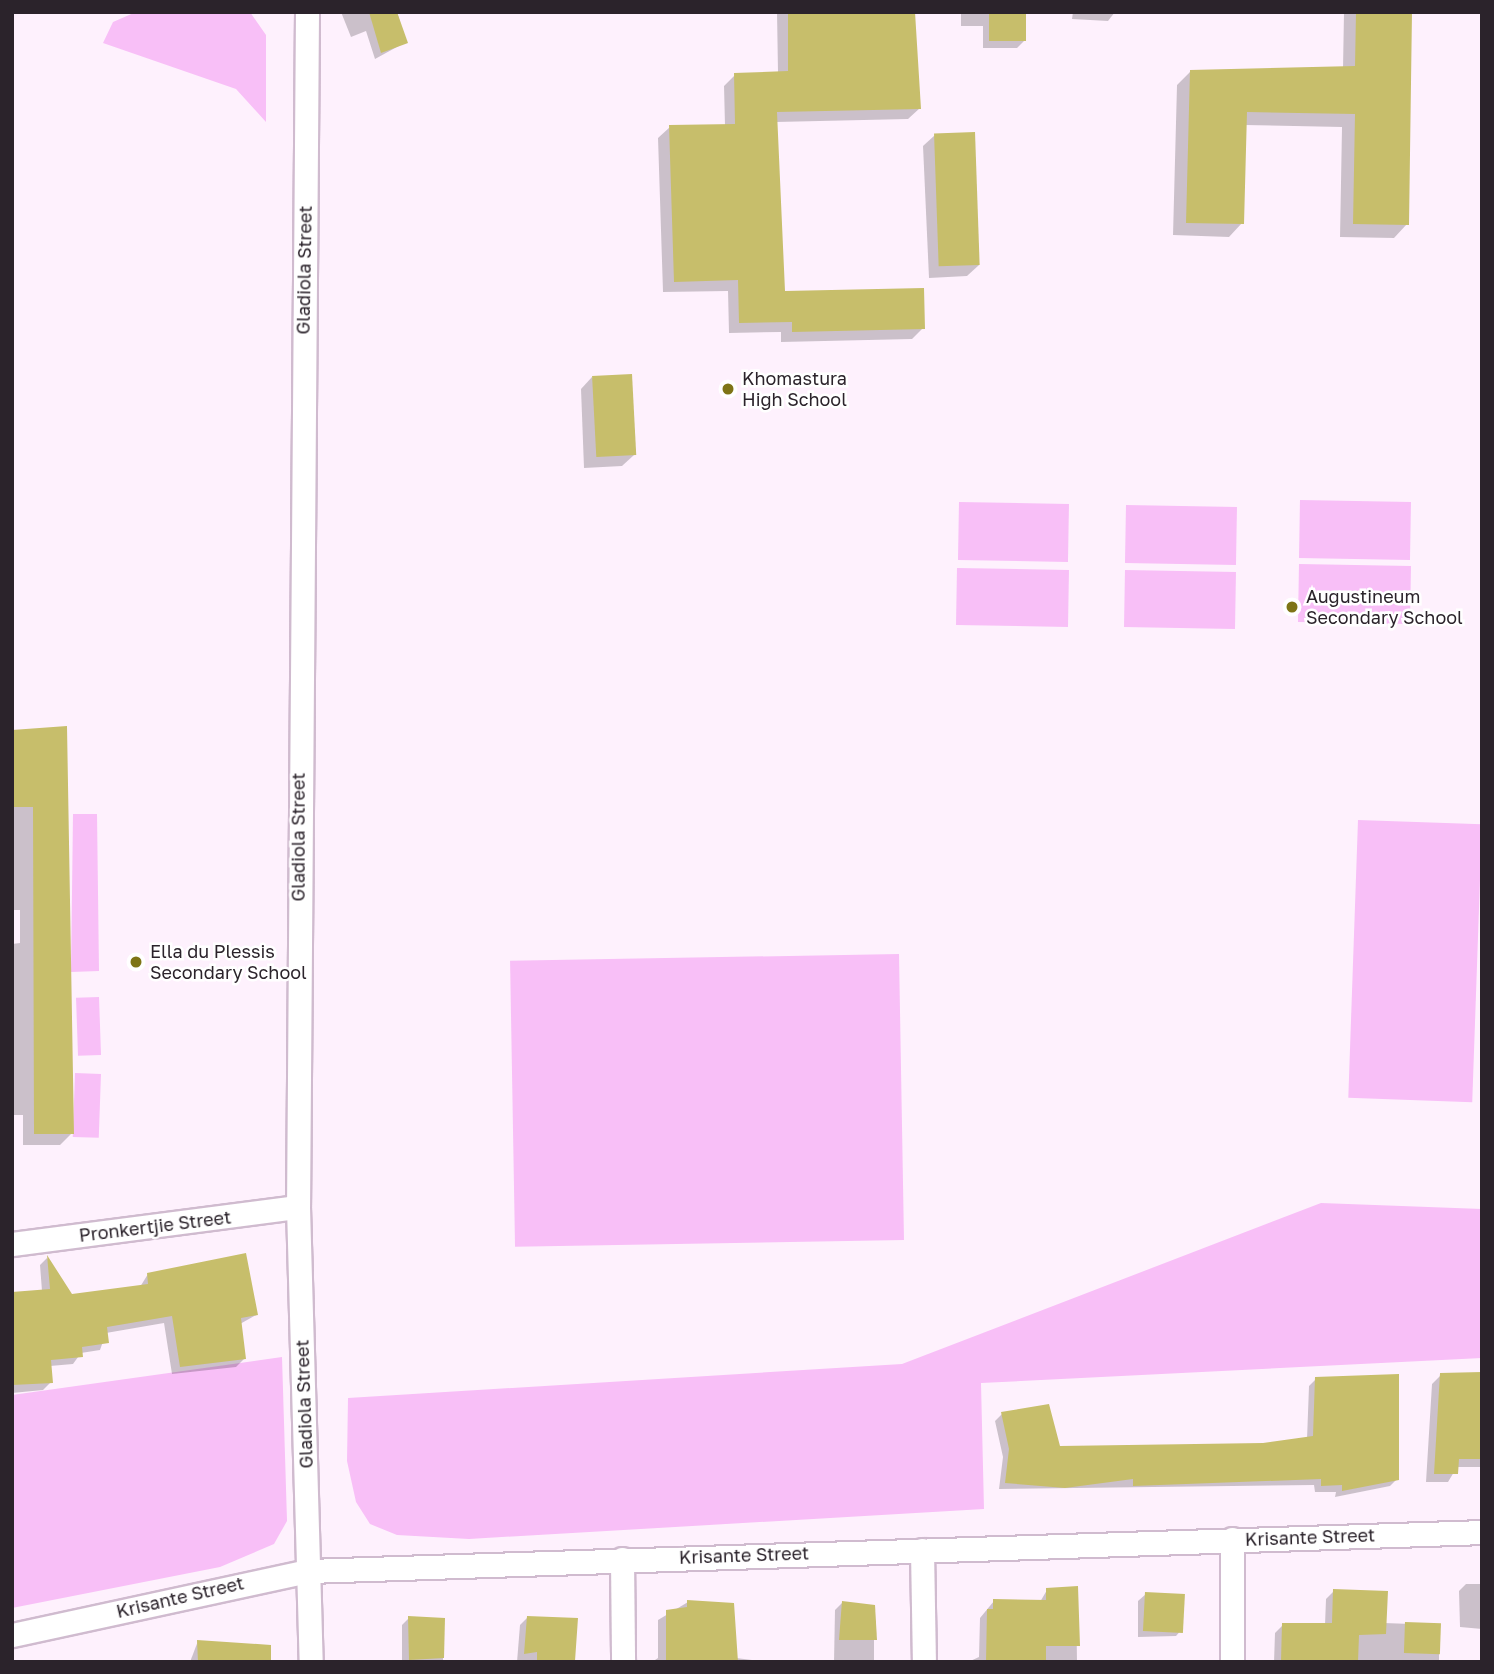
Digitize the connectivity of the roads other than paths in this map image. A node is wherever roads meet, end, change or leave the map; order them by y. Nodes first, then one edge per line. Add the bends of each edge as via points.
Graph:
1 (307, 12) edge
2 (298, 1208) junction
3 (12, 1244) edge
4 (1482, 1532) edge
5 (1232, 1539) junction
6 (922, 1550) junction
7 (622, 1559) junction
8 (309, 1571) junction
9 (12, 1635) edge
10 (310, 1662) edge
11 (623, 1662) edge
12 (924, 1662) edge
13 (1232, 1662) edge

1 - 2 street, Gladiola Street
2 - 3 street, Pronkertjie Street
2 - 8 street, Gladiola Street
4 - 5 street, Krisante Street
5 - 6 street, Krisante Street
5 - 13 street
6 - 7 street, Krisante Street
6 - 12 street
7 - 8 street, Krisante Street
7 - 11 street
8 - 9 street, Krisante Street
8 - 10 street, Gladiola Street

